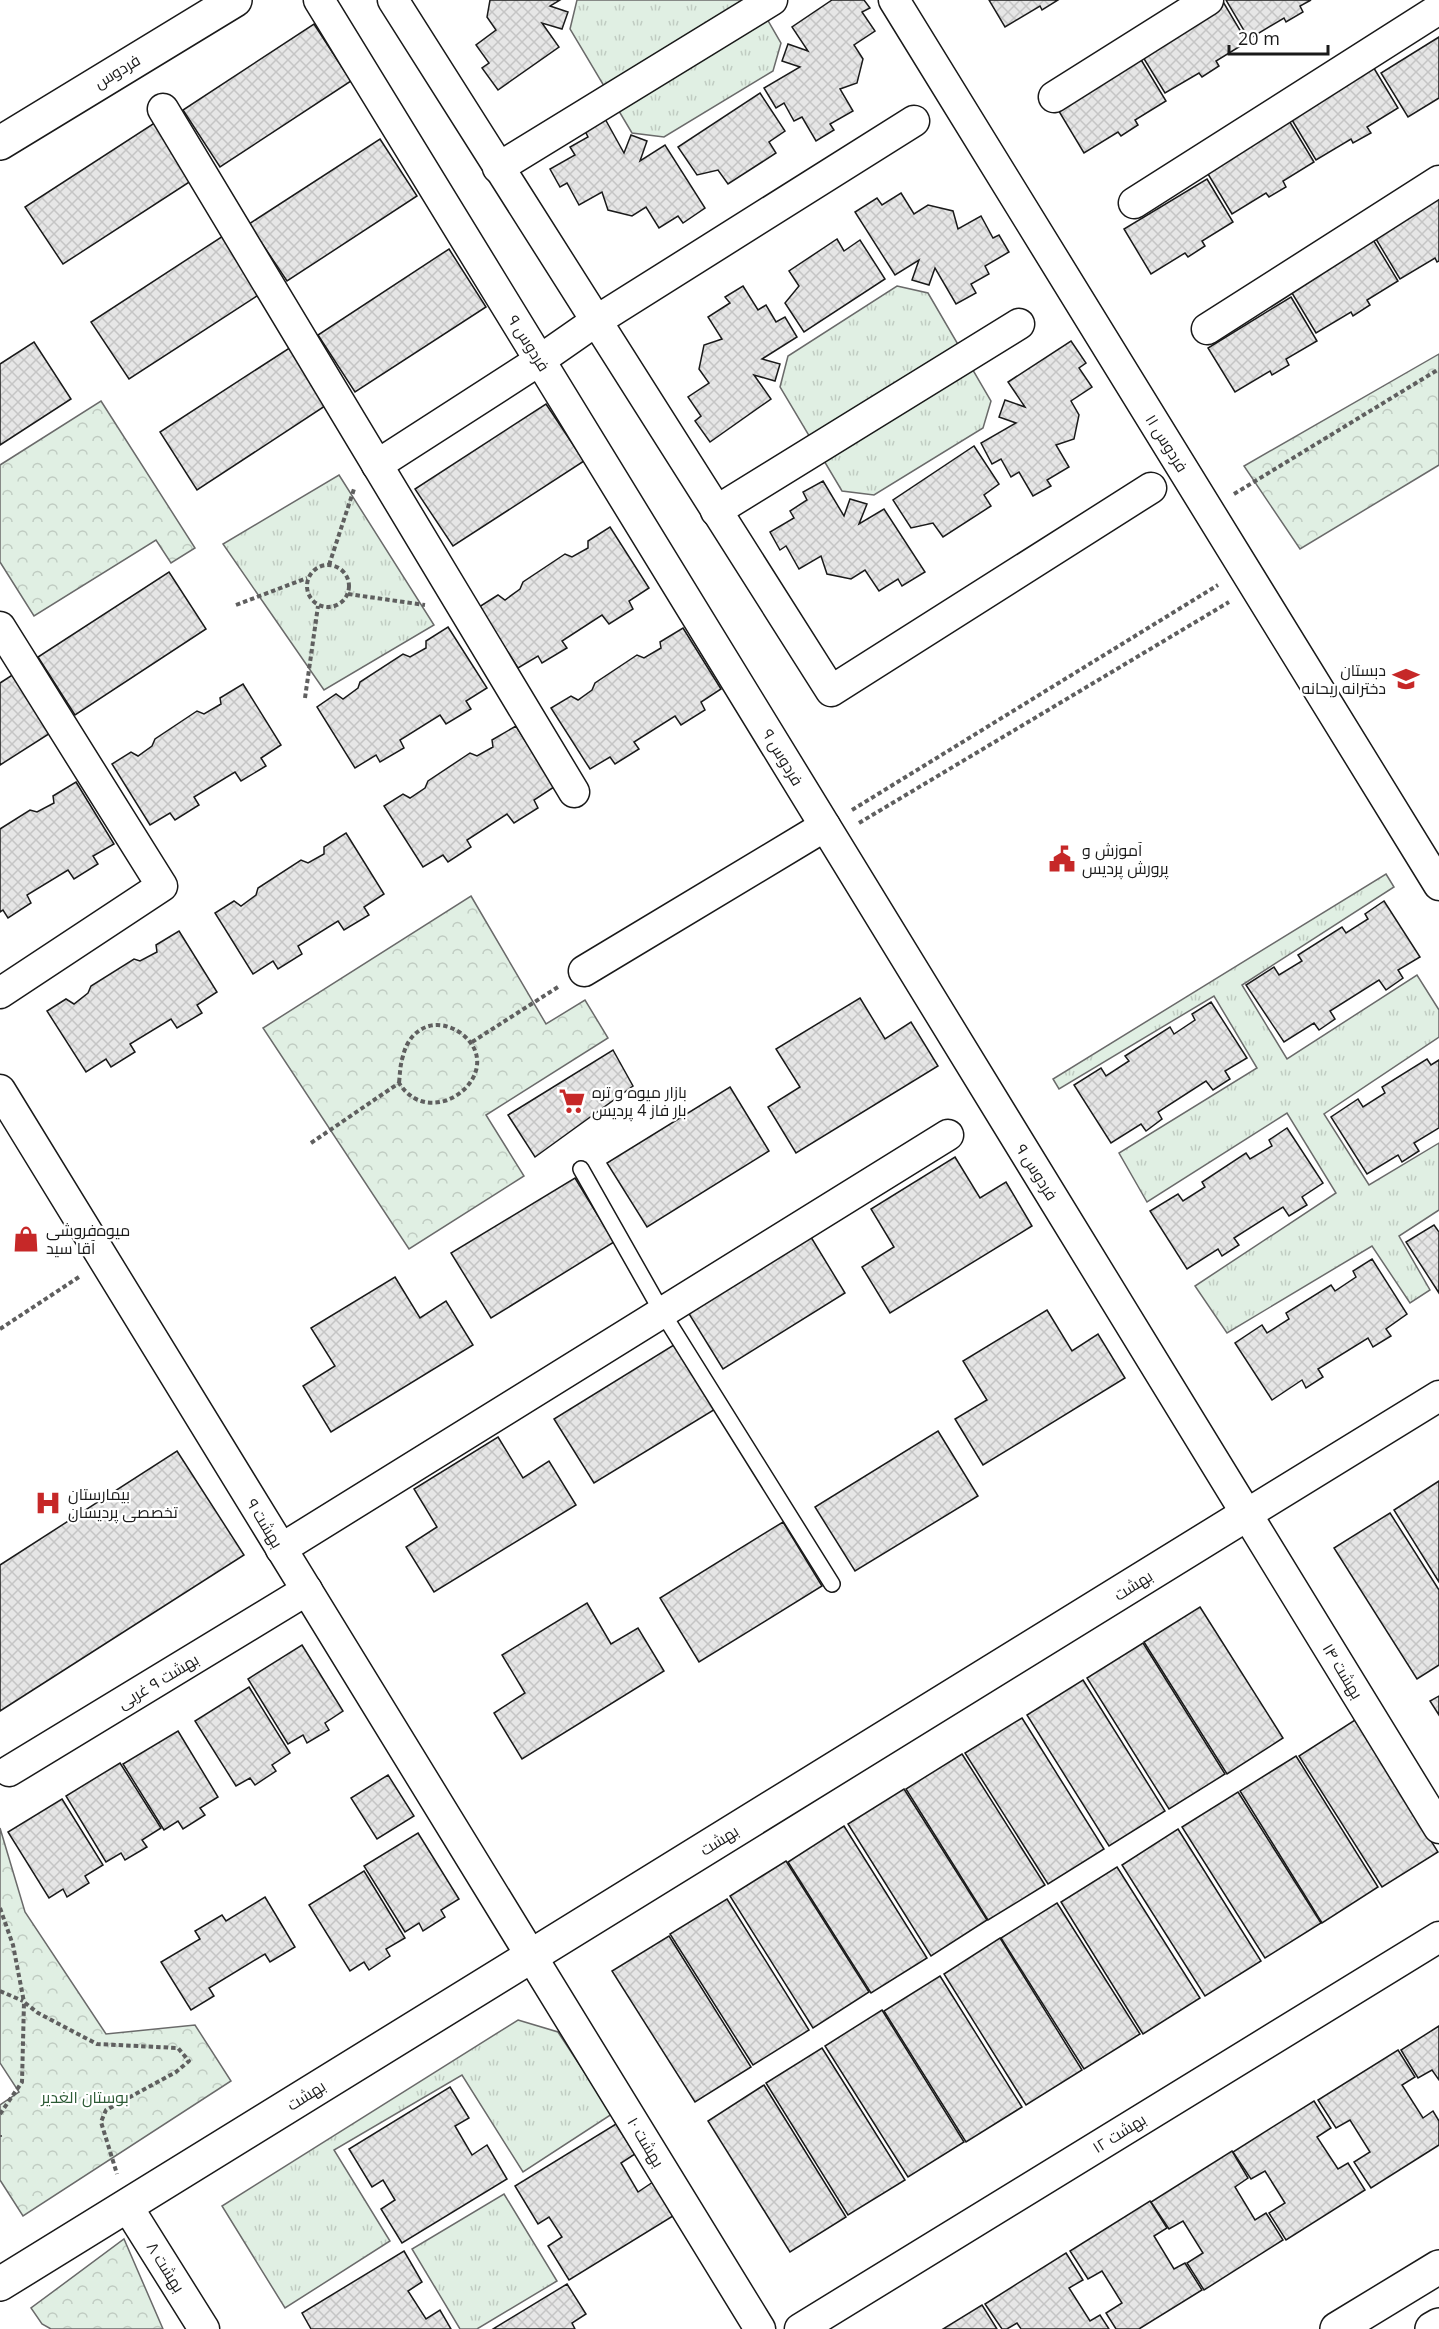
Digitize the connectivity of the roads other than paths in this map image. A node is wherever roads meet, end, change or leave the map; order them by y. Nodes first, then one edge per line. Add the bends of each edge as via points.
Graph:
1 (235, 0) edge
2 (319, 0) edge
3 (393, 0) edge
4 (771, 0) edge
5 (894, 0) edge
6 (1208, 0) edge
7 (1439, 9) edge
8 (1054, 97) dead end
9 (163, 109) dead end
10 (914, 121) dead end
11 (0, 143) edge
12 (498, 168) junction
13 (1439, 182) edge
14 (1134, 203) dead end
15 (596, 321) junction
16 (1019, 324) dead end
17 (1207, 329) dead end
18 (540, 360) junction
19 (372, 457) junction
20 (1151, 488) dead end
21 (716, 511) junction
22 (0, 627) edge
23 (574, 792) dead end
24 (829, 832) junction
25 (1439, 885) edge
26 (584, 971) road end
27 (0, 993) edge
28 (0, 1089) edge
29 (948, 1135) dead end
30 (581, 1170) dead end
31 (662, 1312) junction
32 (1439, 1396) edge
33 (1247, 1514) junction
34 (281, 1549) junction
35 (832, 1584) dead end
36 (307, 1590) junction
37 (9, 1771) dead end
38 (1439, 1828) edge
39 (1439, 1937) edge
40 (531, 1956) junction
41 (127, 2206) junction
42 (1439, 2267) edge
43 (0, 2284) edge
44 (1439, 2325) edge
45 (204, 2329) edge
46 (760, 2329) edge
47 (800, 2329) edge
48 (1337, 2329) edge
49 (1432, 2329) edge

1 - 11 street, فردوس
2 - 18 street, فردوس ۹
3 - 12 street
4 - 12 street
5 - 25 street, فردوس ۱۱
6 - 8 street
7 - 14 street
9 - 19 street
10 - 15 street
12 - 15 street
13 - 17 street
15 - 18 street
15 - 21 street
16 - 21 street
18 - 19 street
18 - 24 street, فردوس ۹
19 - 23 street
20 - 21 street via 831,691
22 - 27 street via 162,886
24 - 26 street
24 - 33 street, فردوس ۹
28 - 34 street, بهشت ۹
29 - 31 street
30 - 31 lane
31 - 34 street
31 - 35 lane
32 - 33 street, بهشت
33 - 38 street, بهشت ۱۴
33 - 40 street, بهشت
34 - 36 street, بهشت ۹
36 - 37 street, بهشت ۹ غربی
36 - 40 street, بهشت ۹
39 - 47 street, بهشت ۱۲
40 - 41 street, بهشت
40 - 46 street, بهشت ۱۰
41 - 43 street, بهشت
41 - 45 street, بهشت ۸
42 - 48 street
44 - 49 street

